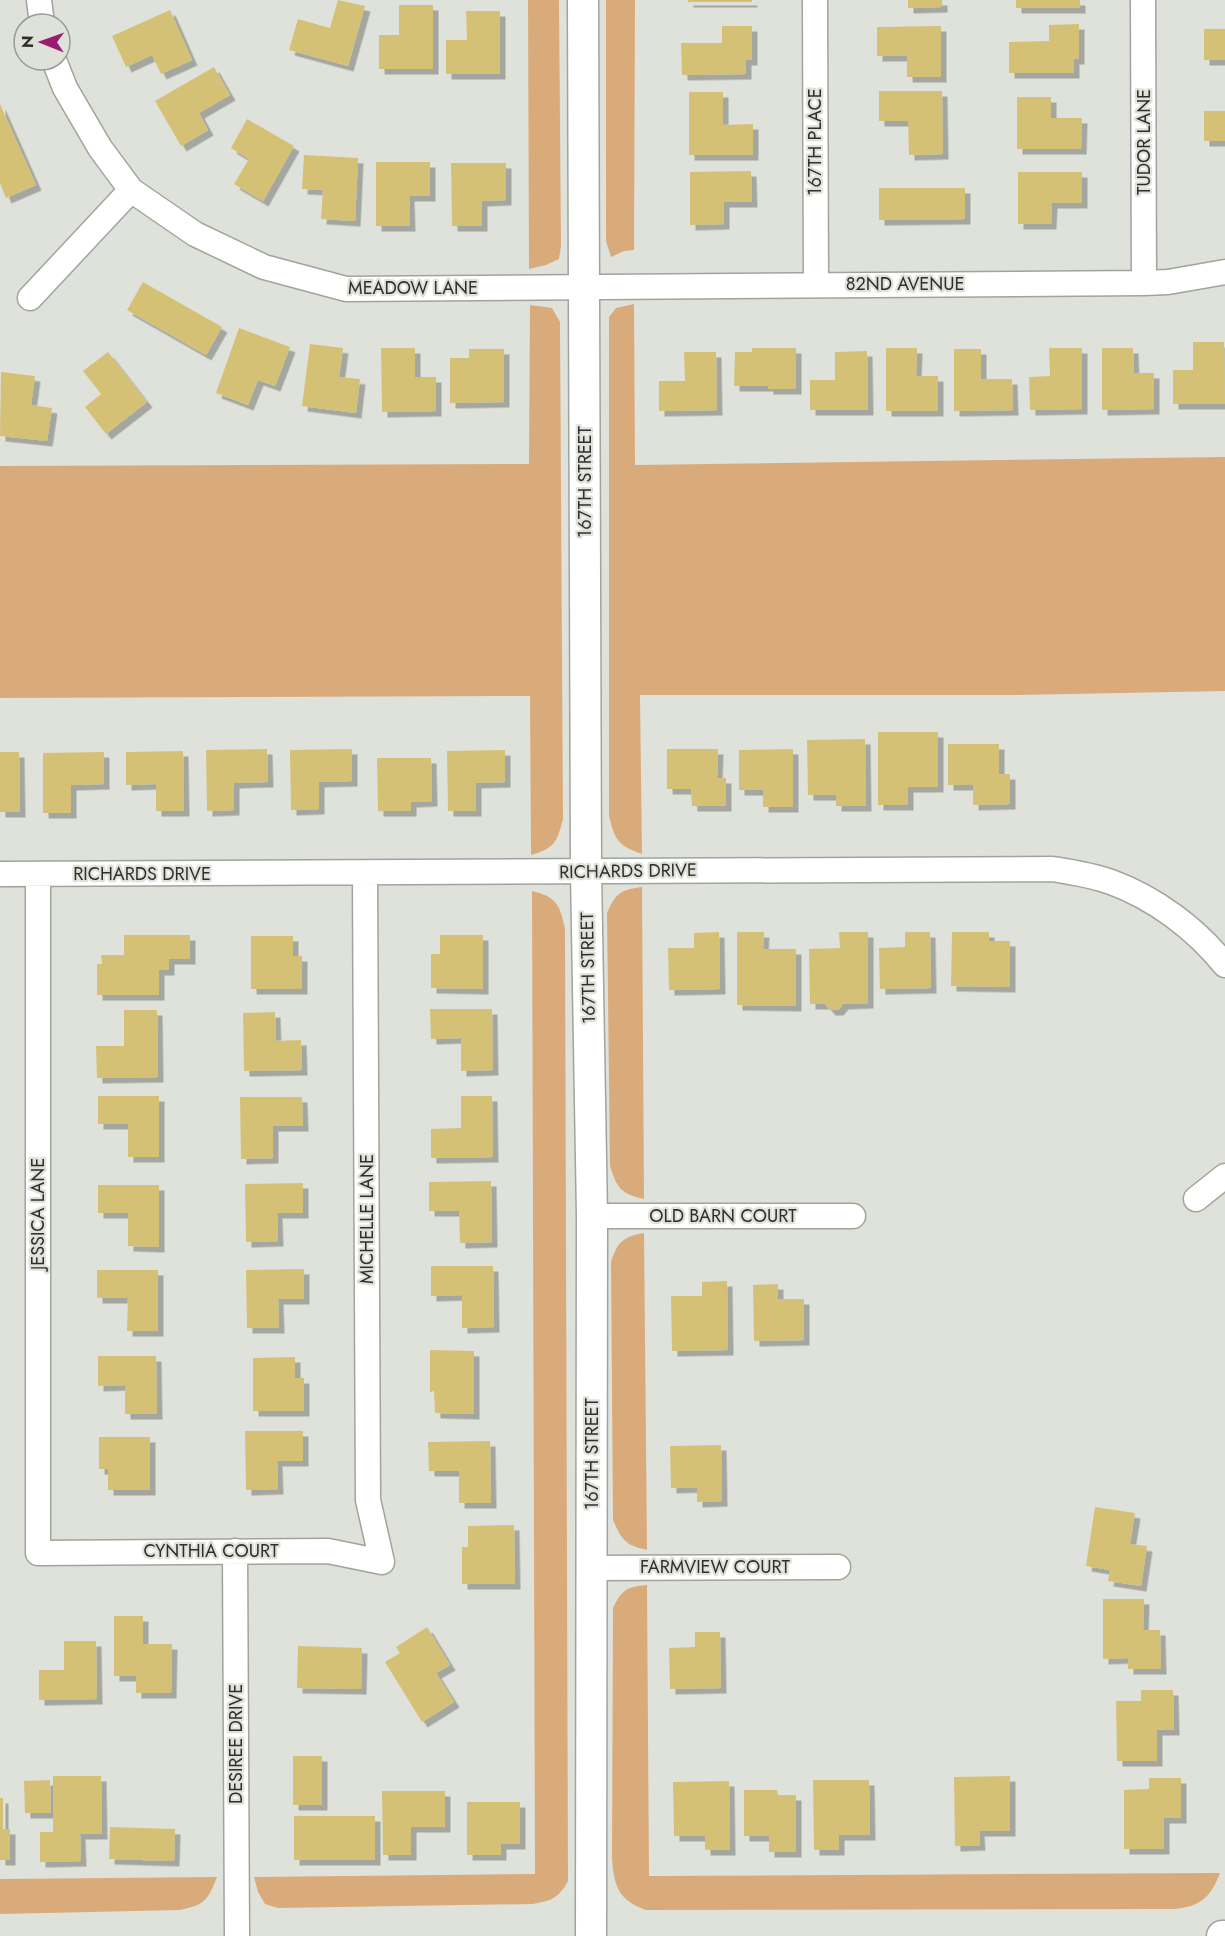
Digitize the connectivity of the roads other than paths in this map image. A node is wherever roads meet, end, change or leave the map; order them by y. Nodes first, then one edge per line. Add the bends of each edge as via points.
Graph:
1 (583, 0) edge
2 (815, 0) edge
3 (1143, 0) edge
4 (59, 72) edge
5 (131, 190) junction
6 (1225, 272) edge
7 (1144, 283) junction
8 (816, 285) junction
9 (583, 287) junction
10 (30, 298) dead end
11 (586, 871) junction
12 (0, 874) edge
13 (38, 874) junction
14 (365, 874) junction
15 (1225, 965) edge
16 (1225, 1176) edge
17 (1196, 1199) dead end
18 (592, 1216) junction
19 (853, 1216) dead end
20 (235, 1551) junction
21 (38, 1553) joint
22 (382, 1562) joint
23 (838, 1567) dead end
24 (592, 1568) junction
25 (237, 1936) edge
26 (591, 1936) edge

1 - 9 street, 167TH STREET
2 - 8 street, 167TH PLACE
3 - 7 street, TUDOR LANE
4 - 5 street, MEADOW LANE via 100,148
5 - 9 street, MEADOW LANE via 195,234 264,267 346,289
5 - 10 street
6 - 7 street, 82ND AVENUE
7 - 8 street, 82ND AVENUE
8 - 9 street, 82ND AVENUE
9 - 11 street, 167TH STREET
11 - 14 street, RICHARDS DRIVE
11 - 15 street, RICHARDS DRIVE via 1053,869 1110,881 1138,894 1194,933
11 - 18 street, 167TH STREET
12 - 13 street, RICHARDS DRIVE
13 - 14 street, RICHARDS DRIVE
13 - 21 street, JESSICA LANE
14 - 22 street, MICHELLE LANE via 368,1500
16 - 17 street
18 - 19 street, OLD BARN COURT
18 - 24 street, 167TH STREET
20 - 21 street, CYNTHIA COURT
20 - 22 street, CYNTHIA COURT via 328,1551
20 - 25 street, DESIREE DRIVE
23 - 24 street, FARMVIEW COURT
24 - 26 street, 167TH STREET

